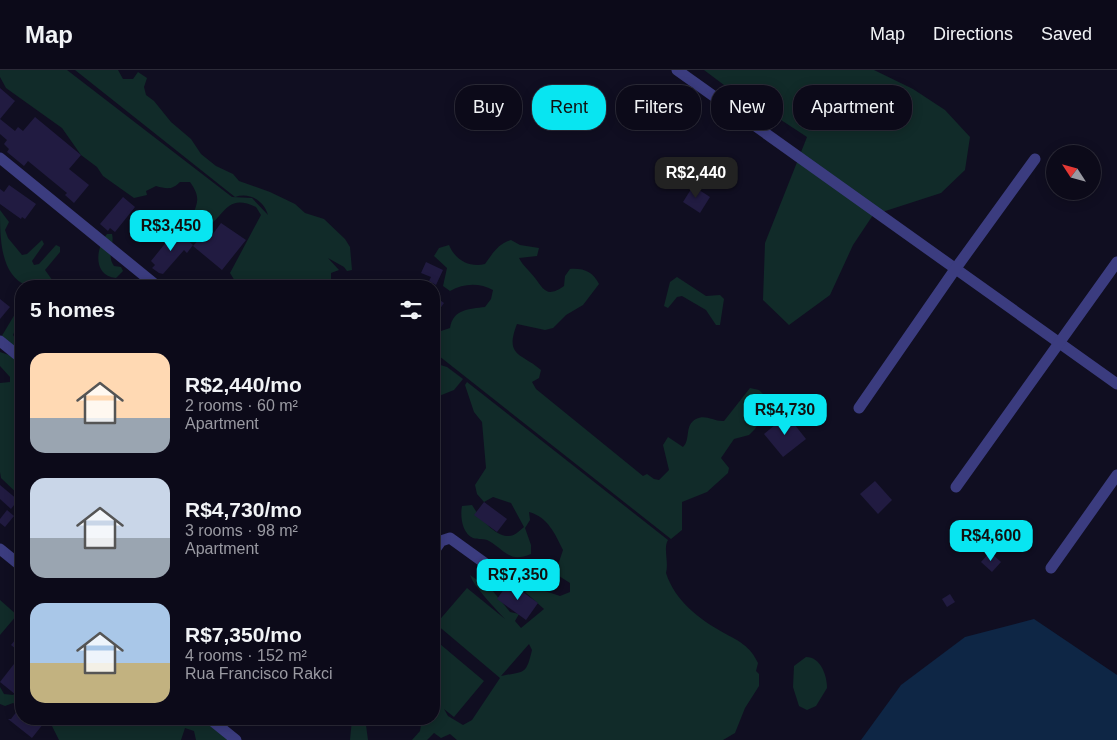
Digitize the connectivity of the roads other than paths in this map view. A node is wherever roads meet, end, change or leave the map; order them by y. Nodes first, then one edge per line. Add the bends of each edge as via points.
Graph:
1 (677, 70) edge
2 (0, 158) edge
3 (1035, 159) dead end
4 (1117, 262) edge
5 (956, 268) junction
6 (150, 280) edge
7 (0, 341) edge
8 (1057, 342) junction
9 (15, 353) edge
10 (1117, 384) edge
11 (859, 408) dead end
12 (1117, 475) edge
13 (956, 487) dead end
14 (440, 542) edge
15 (0, 549) edge
16 (15, 561) edge
17 (1051, 568) dead end
18 (504, 577) dead end
19 (217, 725) edge
20 (236, 740) edge

1 - 5 street
2 - 6 street
3 - 5 street
4 - 8 street
5 - 8 street
5 - 11 street
7 - 9 street
8 - 10 street
8 - 13 street
12 - 17 street
14 - 18 street via 450,538
15 - 16 street
19 - 20 street

